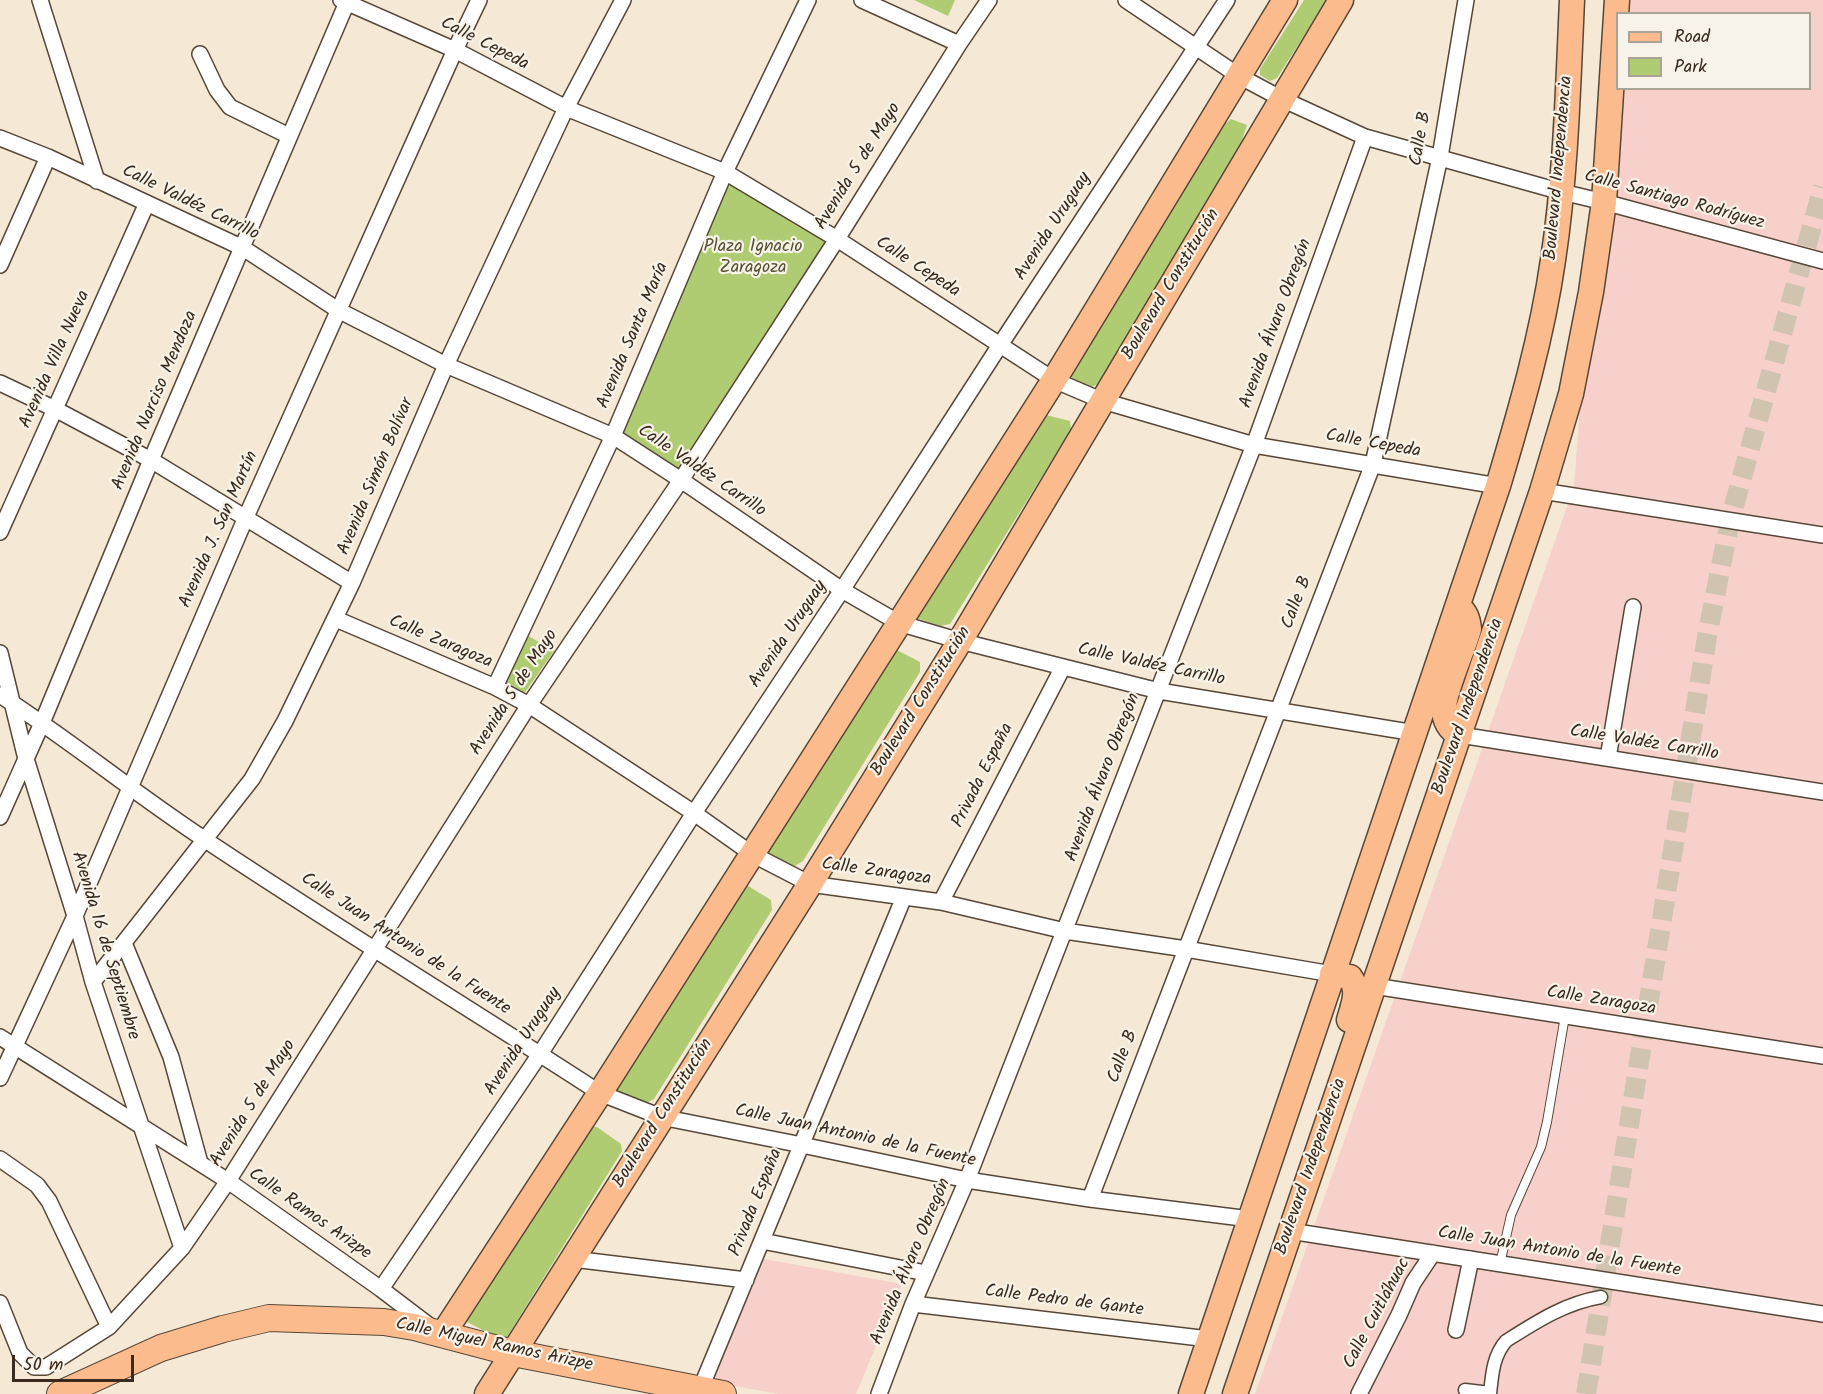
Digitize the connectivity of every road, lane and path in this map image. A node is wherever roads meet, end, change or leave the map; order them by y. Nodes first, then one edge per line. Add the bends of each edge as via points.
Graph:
1 (40, 0) edge
2 (479, 0) edge
3 (623, 0) edge
4 (808, 0) edge
5 (862, 0) edge
6 (989, 0) edge
7 (1126, 0) edge
8 (1227, 0) edge
9 (1285, 0) edge
10 (1341, 0) edge
11 (1466, 0) edge
12 (1572, 0) edge
13 (345, 1) edge
14 (1616, 15) edge
15 (958, 44) junction
16 (1196, 48) junction
17 (455, 50) junction
18 (200, 54) dead end
19 (1239, 75) junction
20 (1282, 99) junction
21 (566, 108) junction
22 (290, 136) junction
23 (1365, 137) junction
24 (0, 138) edge
25 (48, 157) junction
26 (1440, 157) junction
27 (725, 172) junction
28 (97, 181) junction
29 (1562, 192) junction
30 (1604, 201) junction
31 (147, 203) junction
32 (837, 239) junction
33 (243, 248) junction
34 (1823, 261) edge
35 (0, 265) edge
36 (338, 310) junction
37 (1000, 345) junction
38 (446, 365) junction
39 (1054, 380) junction
40 (0, 383) edge
41 (1103, 401) junction
42 (55, 409) junction
43 (613, 436) junction
44 (1254, 445) junction
45 (152, 460) junction
46 (1373, 464) junction
47 (681, 480) junction
48 (1498, 486) junction
49 (1542, 492) junction
50 (246, 517) junction
51 (0, 532) edge
52 (1823, 535) edge
53 (352, 583) junction
54 (842, 590) junction
55 (1458, 606) junction
56 (1633, 607) dead end
57 (336, 619) junction
58 (899, 623) junction
59 (960, 641) junction
60 (0, 653) edge
61 (1063, 667) junction
62 (495, 687) junction
63 (1159, 691) junction
64 (6, 699) edge
65 (529, 705) junction
66 (1278, 710) junction
67 (42, 723) junction
68 (1415, 733) junction
69 (1460, 735) junction
70 (1608, 758) junction
71 (26, 759) junction
72 (129, 788) junction
73 (1823, 792) edge
74 (694, 813) junction
75 (0, 817) edge
76 (204, 839) junction
77 (752, 854) junction
78 (810, 884) junction
79 (904, 897) junction
80 (941, 902) junction
81 (75, 916) junction
82 (1065, 931) junction
83 (124, 943) junction
84 (374, 949) junction
85 (1186, 949) junction
86 (1332, 974) junction
87 (93, 982) junction
88 (1374, 986) junction
89 (1565, 1016) junction
90 (0, 1037) edge
91 (14, 1046) junction
92 (540, 1054) junction
93 (1823, 1056) edge
94 (0, 1077) edge
95 (1340, 1085) junction
96 (600, 1093) junction
97 (661, 1117) junction
98 (141, 1127) junction
99 (802, 1145) junction
100 (0, 1159) edge
101 (200, 1163) junction
102 (967, 1180) junction
103 (228, 1181) junction
104 (1090, 1199) junction
105 (1250, 1219) junction
106 (1290, 1231) junction
107 (762, 1241) junction
108 (182, 1248) junction
109 (1433, 1253) junction
110 (573, 1259) junction
111 (1471, 1259) junction
112 (1500, 1264) junction
113 (926, 1273) junction
114 (746, 1280) junction
115 (381, 1289) junction
116 (1601, 1298) dead end
117 (0, 1303) edge
118 (913, 1304) junction
119 (1823, 1314) edge
120 (109, 1327) junction
121 (1456, 1330) dead end
122 (442, 1334) junction
123 (1209, 1339) junction
124 (513, 1353) junction
125 (1465, 1390) dead end
126 (712, 1392) edge
127 (60, 1394) edge
128 (487, 1394) edge
129 (879, 1394) edge
130 (1191, 1394) edge
131 (1235, 1394) edge
132 (1359, 1394) edge
133 (1490, 1394) edge

1 - 28 street
2 - 17 street, Avenida J. San Martín
3 - 21 street, Avenida Simón Bolívar
4 - 27 street, Avenida Santa María
5 - 15 street
6 - 15 street, Avenida 5 de Mayo
7 - 16 street, Calle Santiago Rodríguez
8 - 16 street, Avenida Uruguay
9 - 19 main road
10 - 20 main road, Boulevard Constitución
11 - 26 street, Calle B
12 - 29 main road, Boulevard Independencia
13 - 17 street, Calle Cepeda
13 - 22 street, Avenida Narciso Mendoza
14 - 30 main road, Boulevard Independencia
15 - 32 street, Avenida 5 de Mayo
16 - 19 street, Calle Santiago Rodríguez
16 - 37 street, Avenida Uruguay
17 - 21 street, Calle Cepeda
17 - 36 street, Avenida J. San Martín
18 - 22 street via 230,108
19 - 20 street, Calle Santiago Rodríguez
19 - 39 main road
20 - 23 street, Calle Santiago Rodríguez
20 - 41 main road, Boulevard Constitución
21 - 27 street, Calle Cepeda
21 - 38 street, Avenida Simón Bolívar
22 - 33 street, Avenida Narciso Mendoza
23 - 26 street, Calle Santiago Rodríguez
23 - 44 street, Avenida Álvaro Obregón
24 - 25 street, Calle Valdéz Carrillo
25 - 28 street, Calle Valdéz Carrillo
25 - 35 street
26 - 29 street, Calle Santiago Rodríguez
26 - 46 street, Calle B
27 - 32 street, Calle Cepeda
27 - 43 street, Avenida Santa María
28 - 31 street, Calle Valdéz Carrillo
29 - 30 street, Calle Santiago Rodríguez
29 - 48 main road, Boulevard Independencia via 1542,323
30 - 34 street, Calle Santiago Rodríguez
30 - 49 main road, Boulevard Independencia via 1571,394
31 - 33 street, Calle Valdéz Carrillo
31 - 42 street, Avenida Villa Nueva
32 - 37 street, Calle Cepeda
32 - 47 street, Avenida 5 de Mayo
33 - 36 street, Calle Valdéz Carrillo
33 - 45 street, Avenida Narciso Mendoza
36 - 38 street, Calle Valdéz Carrillo
36 - 50 street, Avenida J. San Martín
37 - 39 street, Calle Cepeda
37 - 54 street, Avenida Uruguay
38 - 43 street, Calle Valdéz Carrillo
38 - 53 street, Avenida Simón Bolívar
39 - 41 street, Calle Cepeda
39 - 58 main road
40 - 42 street
41 - 44 street, Calle Cepeda
41 - 59 main road, Boulevard Constitución
42 - 45 street
42 - 51 street, Avenida Villa Nueva
43 - 47 street, Calle Valdéz Carrillo
43 - 62 street, Avenida Santa María
44 - 46 street, Calle Cepeda
44 - 63 street, Avenida Álvaro Obregón
45 - 50 street
45 - 67 street, Avenida Narciso Mendoza
46 - 48 street, Calle Cepeda
46 - 66 street, Calle B
47 - 54 street, Calle Valdéz Carrillo
47 - 65 street, Avenida 5 de Mayo
48 - 55 main road, Boulevard Independencia
49 - 52 street
49 - 69 main road, Boulevard Independencia
50 - 53 street
50 - 72 street, Avenida J. San Martín
53 - 57 street, Avenida Simón Bolívar
54 - 58 street, Calle Valdéz Carrillo
54 - 74 street, Avenida Uruguay
55 - 68 main road, Boulevard Independencia
55 - 69 main road via 1468,619 1469,629 1444,707 1447,723
56 - 70 street
57 - 62 street, Calle Zaragoza
57 - 76 street, Avenida Simón Bolívar via 252,779
58 - 59 street, Calle Valdéz Carrillo
58 - 77 main road
59 - 61 street, Calle Valdéz Carrillo
59 - 78 main road, Boulevard Constitución
60 - 64 street, Avenida 16 de Septiembre
61 - 63 street, Calle Valdéz Carrillo
61 - 80 street, Privada España
62 - 65 street, Calle Zaragoza
63 - 66 street, Calle Valdéz Carrillo
63 - 82 street, Avenida Álvaro Obregón
64 - 67 street, Calle Juan Antonio de la Fuente
64 - 71 street, Avenida 16 de Septiembre
65 - 74 street, Calle Zaragoza
65 - 84 street, Avenida 5 de Mayo
66 - 68 street, Calle Valdéz Carrillo
66 - 85 street, Calle B
67 - 71 street, Avenida Narciso Mendoza
67 - 72 street, Calle Juan Antonio de la Fuente
68 - 86 main road, Boulevard Independencia
69 - 70 street, Calle Valdéz Carrillo
69 - 88 main road, Boulevard Independencia
70 - 73 street, Calle Valdéz Carrillo
71 - 75 street, Avenida Narciso Mendoza
71 - 81 street, Avenida 16 de Septiembre
72 - 76 street, Calle Juan Antonio de la Fuente
72 - 81 street, Avenida J. San Martín
74 - 77 street, Calle Zaragoza
74 - 92 street, Avenida Uruguay
76 - 83 street, Avenida Simón Bolívar
76 - 84 street, Calle Juan Antonio de la Fuente
77 - 78 street, Calle Zaragoza
77 - 96 main road
78 - 79 street, Calle Zaragoza
78 - 97 main road, Boulevard Constitución
79 - 80 street, Calle Zaragoza
79 - 99 street, Privada España
80 - 82 street, Calle Zaragoza
81 - 87 street, Avenida 16 de Septiembre
81 - 91 street, Avenida J. San Martín
82 - 85 street, Calle Zaragoza
82 - 102 street, Avenida Álvaro Obregón
83 - 87 street, Avenida Simón Bolívar
83 - 101 street via 171,1057
84 - 92 street, Calle Juan Antonio de la Fuente
84 - 103 street, Avenida 5 de Mayo
85 - 86 street, Calle Zaragoza
85 - 104 street, Calle B
86 - 95 main road via 1350,977 1356,990 1335,1063
86 - 105 main road, Boulevard Independencia
87 - 98 street, Avenida 16 de Septiembre
88 - 89 street, Calle Zaragoza
88 - 95 main road, Boulevard Independencia
89 - 93 street, Calle Zaragoza
89 - 112 lane via 1548,1122 1511,1215
90 - 91 street, Calle Ramos Arizpe
91 - 94 street, Avenida J. San Martín
91 - 98 street, Calle Ramos Arizpe
92 - 96 street, Calle Juan Antonio de la Fuente
92 - 115 street, Avenida Uruguay
95 - 106 main road, Boulevard Independencia
96 - 97 street, Calle Juan Antonio de la Fuente
96 - 122 main road
97 - 99 street, Calle Juan Antonio de la Fuente
97 - 110 main road, Boulevard Constitución
98 - 101 street, Calle Ramos Arizpe
98 - 108 street, Avenida 16 de Septiembre
99 - 102 street, Calle Juan Antonio de la Fuente
99 - 107 street, Privada España
100 - 120 street via 37,1185 49,1201
101 - 103 street, Calle Ramos Arizpe
102 - 104 street, Calle Juan Antonio de la Fuente
102 - 113 street, Avenida Álvaro Obregón
103 - 108 street, Avenida 5 de Mayo
103 - 115 street, Calle Ramos Arizpe
104 - 105 street, Calle Juan Antonio de la Fuente
105 - 123 main road, Boulevard Independencia
106 - 109 street, Calle Juan Antonio de la Fuente
106 - 131 main road, Boulevard Independencia
107 - 113 street
107 - 114 street, Privada España
108 - 120 street, Avenida 5 de Mayo
109 - 111 street, Calle Juan Antonio de la Fuente
109 - 132 street, Calle Cuitláhuac via 1413,1283
110 - 114 street
110 - 124 main road, Boulevard Constitución
111 - 112 street, Calle Juan Antonio de la Fuente
111 - 121 street
112 - 119 street, Calle Juan Antonio de la Fuente
113 - 118 street, Avenida Álvaro Obregón
114 - 126 street, Privada España
115 - 122 street, Calle Ramos Arizpe
116 - 133 street via 1567,1306 1506,1341 1494,1363
117 - 120 street, Avenida 5 de Mayo via 20,1353 34,1366 46,1367
118 - 123 street, Calle Pedro de Gante
118 - 129 street, Avenida Álvaro Obregón
122 - 124 highway, Calle Miguel Ramos Arizpe
122 - 127 highway, Calle Miguel Ramos Arizpe via 384,1322 269,1318 160,1348
123 - 130 main road, Boulevard Independencia
124 - 126 highway, Calle Miguel Ramos Arizpe
124 - 128 main road, Boulevard Constitución
125 - 133 street

